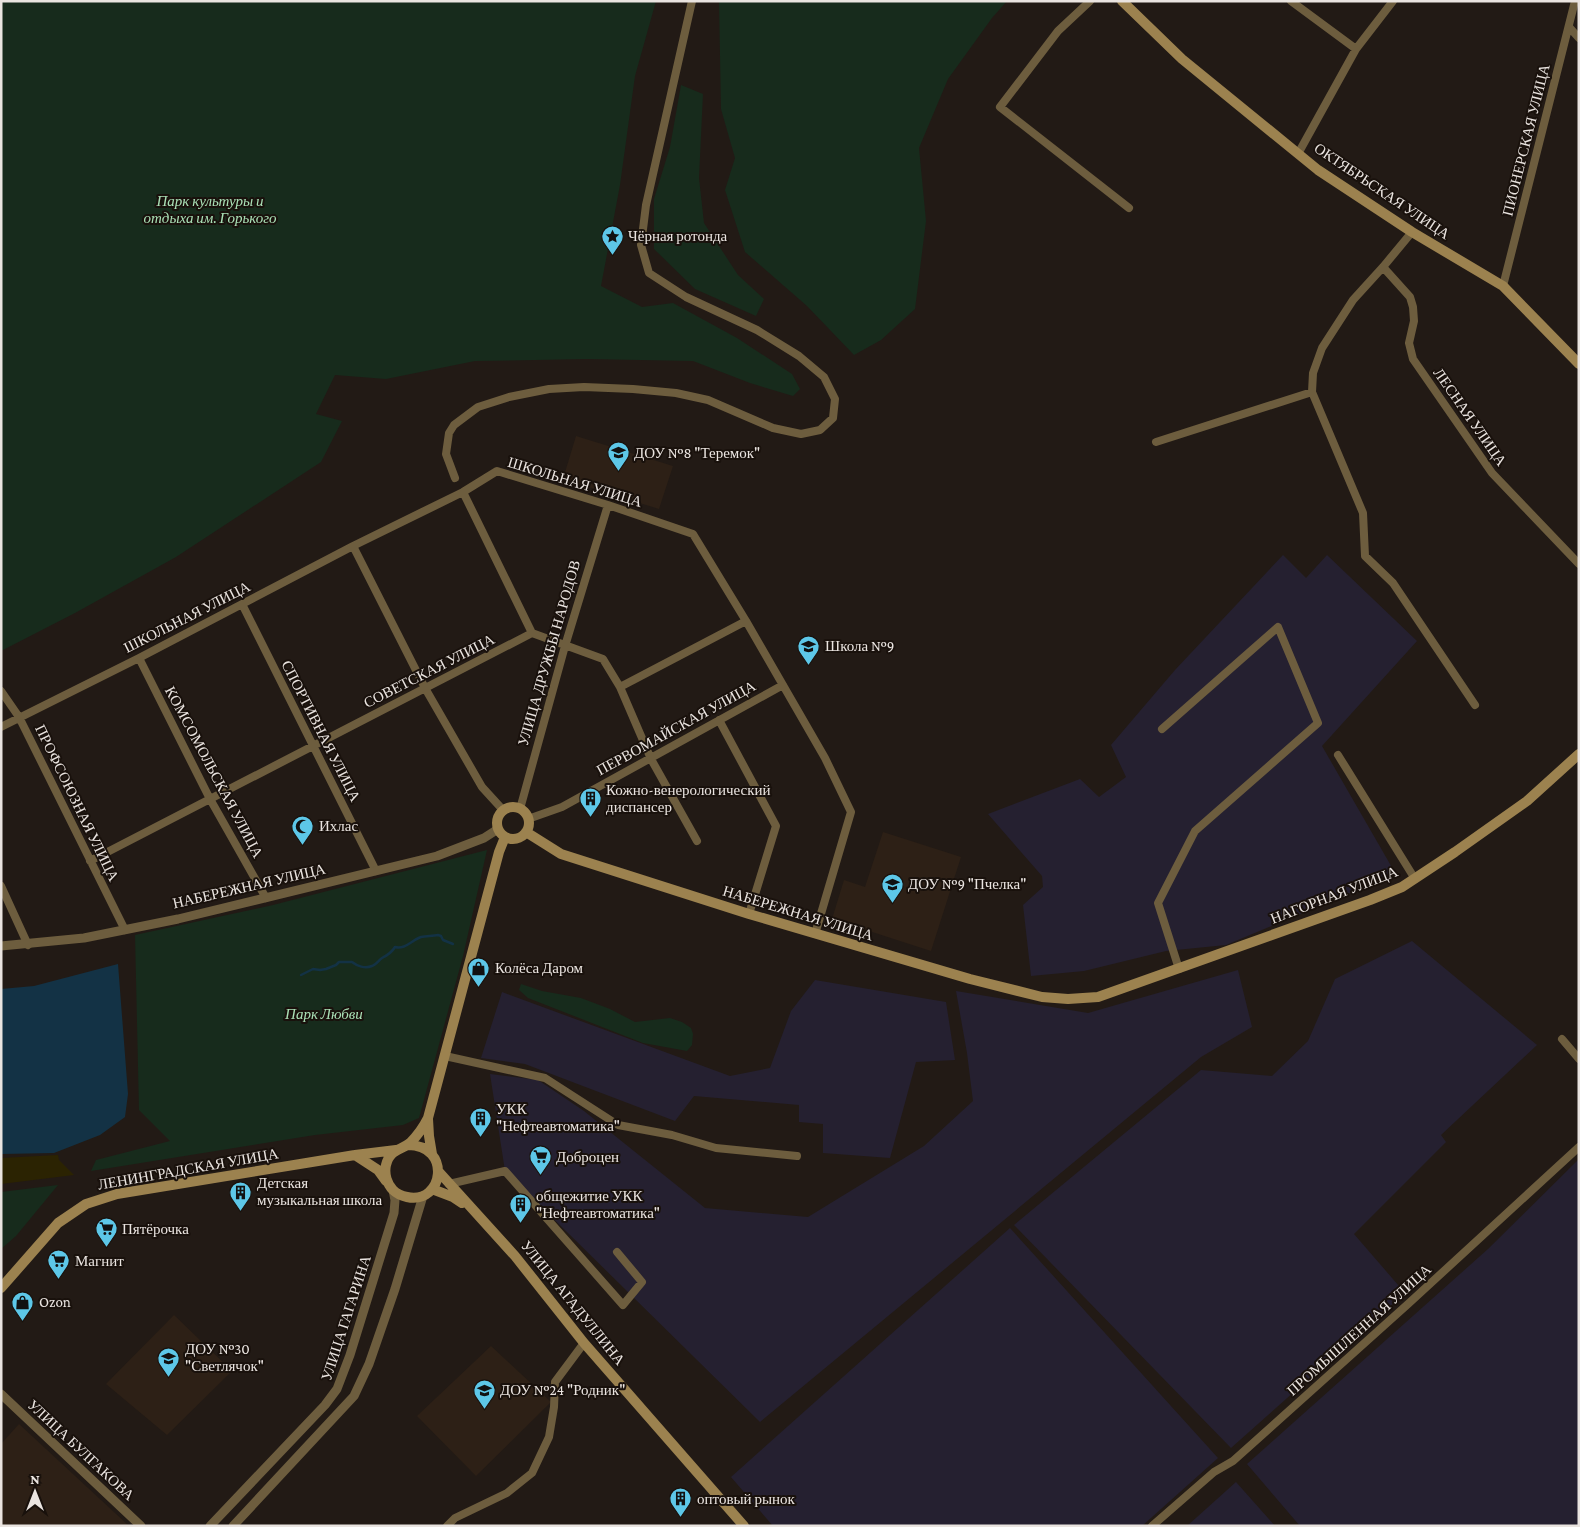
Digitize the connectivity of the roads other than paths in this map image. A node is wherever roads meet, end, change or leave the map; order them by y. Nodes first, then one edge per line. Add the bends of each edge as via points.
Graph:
1 (692, 1) edge
2 (1090, 1) edge
3 (1122, 1) edge
4 (1291, 1) edge
5 (1394, 1) edge
6 (1575, 1) edge
7 (1569, 27) junction
8 (1579, 38) edge
9 (1356, 49) junction
10 (1299, 152) junction
11 (1129, 208) dead end
12 (1412, 232) junction
13 (1383, 267) junction
14 (1503, 286) junction
15 (1579, 364) edge
16 (1312, 392) junction
17 (1156, 442) dead end
18 (455, 478) dead end
19 (463, 492) junction
20 (608, 505) junction
21 (353, 546) junction
22 (1579, 564) edge
23 (242, 604) junction
24 (746, 621) junction
25 (532, 633) junction
26 (565, 646) junction
27 (139, 658) junction
28 (783, 684) junction
29 (620, 687) junction
30 (425, 688) junction
31 (1, 691) edge
32 (1475, 706) dead end
33 (19, 717) junction
34 (719, 720) junction
35 (1, 727) edge
36 (1162, 729) dead end
37 (313, 746) junction
38 (1579, 754) edge
39 (1338, 755) dead end
40 (651, 759) junction
41 (210, 799) junction
42 (520, 809) junction
43 (503, 810) junction
44 (528, 819) junction
45 (498, 829) junction
46 (526, 832) junction
47 (504, 837) junction
48 (697, 841) dead end
49 (90, 861) junction
50 (376, 871) junction
51 (1415, 879) junction
52 (1, 886) edge
53 (266, 898) junction
54 (749, 914) junction
55 (125, 930) junction
56 (815, 934) junction
57 (28, 945) junction
58 (1, 946) edge
59 (1180, 968) junction
60 (1068, 999) joint
61 (1562, 1039) dead end
62 (445, 1056) junction
63 (1579, 1059) edge
64 (428, 1118) junction
65 (408, 1145) junction
66 (1579, 1147) edge
67 (396, 1150) junction
68 (432, 1154) junction
69 (355, 1155) junction
70 (797, 1156) dead end
71 (439, 1172) junction
72 (449, 1184) junction
73 (390, 1186) junction
74 (432, 1189) junction
75 (422, 1196) junction
76 (477, 1213) junction
77 (617, 1252) dead end
78 (1, 1288) edge
79 (584, 1343) junction
80 (1, 1394) edge
81 (141, 1526) edge
82 (210, 1526) edge
83 (233, 1526) edge
84 (447, 1526) edge
85 (744, 1526) edge
86 (1152, 1526) edge

1 - 18 street via 646,205 640,246 649,273 686,297 757,330 799,356 824,377 836,399 833,418 820,430 801,434 774,428 708,400 676,393 584,387 549,389 478,407 454,425 449,433 446,454
2 - 11 street via 1058,31 1000,107
3 - 10 main road, ОКТЯБРЬСКАЯ УЛИЦА via 1182,59
4 - 9 street
5 - 9 street
6 - 7 street, ПИОНЕРСКАЯ УЛИЦА
7 - 8 street
7 - 14 street, ПИОНЕРСКАЯ УЛИЦА
9 - 10 street
10 - 12 main road, ОКТЯБРЬСКАЯ УЛИЦА via 1318,170
12 - 13 street
12 - 14 main road, ОКТЯБРЬСКАЯ УЛИЦА
13 - 16 street via 1353,300 1322,348 1313,373
13 - 22 street, ЛЕСНАЯ УЛИЦА via 1410,297 1414,321 1409,343 1413,359 1492,473
14 - 15 main road, ОКТЯБРЬСКАЯ УЛИЦА
16 - 17 street
16 - 32 street via 1363,513 1365,556 1393,583
19 - 20 street, ШКОЛЬНАЯ УЛИЦА via 498,471
19 - 21 street, ШКОЛЬНАЯ УЛИЦА
19 - 25 street
20 - 24 street, ШКОЛЬНАЯ УЛИЦА via 693,534
20 - 26 street, УЛИЦА ДРУЖБЫ НАРОДОВ
21 - 23 street, ШКОЛЬНАЯ УЛИЦА
21 - 30 street
23 - 27 street, ШКОЛЬНАЯ УЛИЦА
23 - 37 street, СПОРТИВНАЯ УЛИЦА
24 - 28 street, ШКОЛЬНАЯ УЛИЦА
24 - 29 street
25 - 26 street
25 - 30 street, СОВЕТСКАЯ УЛИЦА
26 - 29 street via 602,659
26 - 42 street, УЛИЦА ДРУЖБЫ НАРОДОВ
27 - 33 street, ШКОЛЬНАЯ УЛИЦА
27 - 41 street, КОМСОМОЛЬСКАЯ УЛИЦА
28 - 34 street, ПЕРВОМАЙСКАЯ УЛИЦА
28 - 56 street, ШКОЛЬНАЯ УЛИЦА via 851,812
29 - 40 street
30 - 37 street, СОВЕТСКАЯ УЛИЦА
30 - 43 street via 482,787
31 - 33 street, ПРОФСОЮЗНАЯ УЛИЦА
33 - 35 street, ШКОЛЬНАЯ УЛИЦА
33 - 49 street, ПРОФСОЮЗНАЯ УЛИЦА
34 - 40 street, ПЕРВОМАЙСКАЯ УЛИЦА
34 - 54 street via 776,826
36 - 59 street via 1278,627 1318,723 1195,831 1158,903
37 - 41 street, СОВЕТСКАЯ УЛИЦА
37 - 50 street, СПОРТИВНАЯ УЛИЦА
38 - 51 main road, НАГОРНАЯ УЛИЦА via 1527,801
39 - 51 street
40 - 44 street, ПЕРВОМАЙСКАЯ УЛИЦА via 562,807
40 - 48 street
41 - 49 street, СОВЕТСКАЯ УЛИЦА
41 - 53 street, КОМСОМОЛЬСКАЯ УЛИЦА
42 - 43 main road
42 - 44 main road
43 - 45 main road via 498,818
44 - 46 main road
45 - 47 main road
45 - 50 street, НАБЕРЕЖНАЯ УЛИЦА via 484,838 436,856
46 - 47 main road via 513,839
46 - 54 main road, НАБЕРЕЖНАЯ УЛИЦА via 561,854
47 - 62 main road
49 - 55 street, ПРОФСОЮЗНАЯ УЛИЦА
50 - 53 street, НАБЕРЕЖНАЯ УЛИЦА
51 - 59 main road, НАГОРНАЯ УЛИЦА via 1370,900
52 - 57 street
53 - 55 street, НАБЕРЕЖНАЯ УЛИЦА
54 - 56 main road, НАБЕРЕЖНАЯ УЛИЦА
55 - 57 street, НАБЕРЕЖНАЯ УЛИЦА
56 - 60 main road, НАБЕРЕЖНАЯ УЛИЦА via 970,980 1042,997
57 - 58 street, НАБЕРЕЖНАЯ УЛИЦА
59 - 60 main road, НАГОРНАЯ УЛИЦА via 1098,997
61 - 63 street
62 - 64 main road
62 - 70 street via 545,1078 618,1125 672,1135 716,1148
64 - 65 main road via 421,1132
64 - 68 main road
65 - 67 main road
65 - 68 main road via 424,1148
66 - 86 street, ПРОМЫШЛЕННАЯ УЛИЦА via 1234,1461 1214,1472
67 - 69 main road, ЛЕНИНГРАДСКАЯ УЛИЦА
67 - 73 main road via 385,1166
68 - 71 main road
69 - 73 main road via 378,1170
69 - 78 main road, ЛЕНИНГРАДСКАЯ УЛИЦА via 117,1194 86,1204 58,1223
71 - 72 main road
71 - 74 main road
72 - 76 main road
72 - 77 street via 504,1171 623,1305 642,1282
73 - 75 main road via 401,1196
73 - 82 street, УЛИЦА ГАГАРИНА via 394,1213 337,1389
74 - 75 main road
74 - 76 main road via 453,1197
75 - 83 street via 395,1289 369,1364 354,1396
76 - 79 main road, УЛИЦА АГАДУЛЛИНА
79 - 84 street via 554,1382 549,1437 532,1473 507,1494 455,1518
79 - 85 main road, УЛИЦА АГАДУЛЛИНА
80 - 81 street, УЛИЦА БУЛГАКОВА

